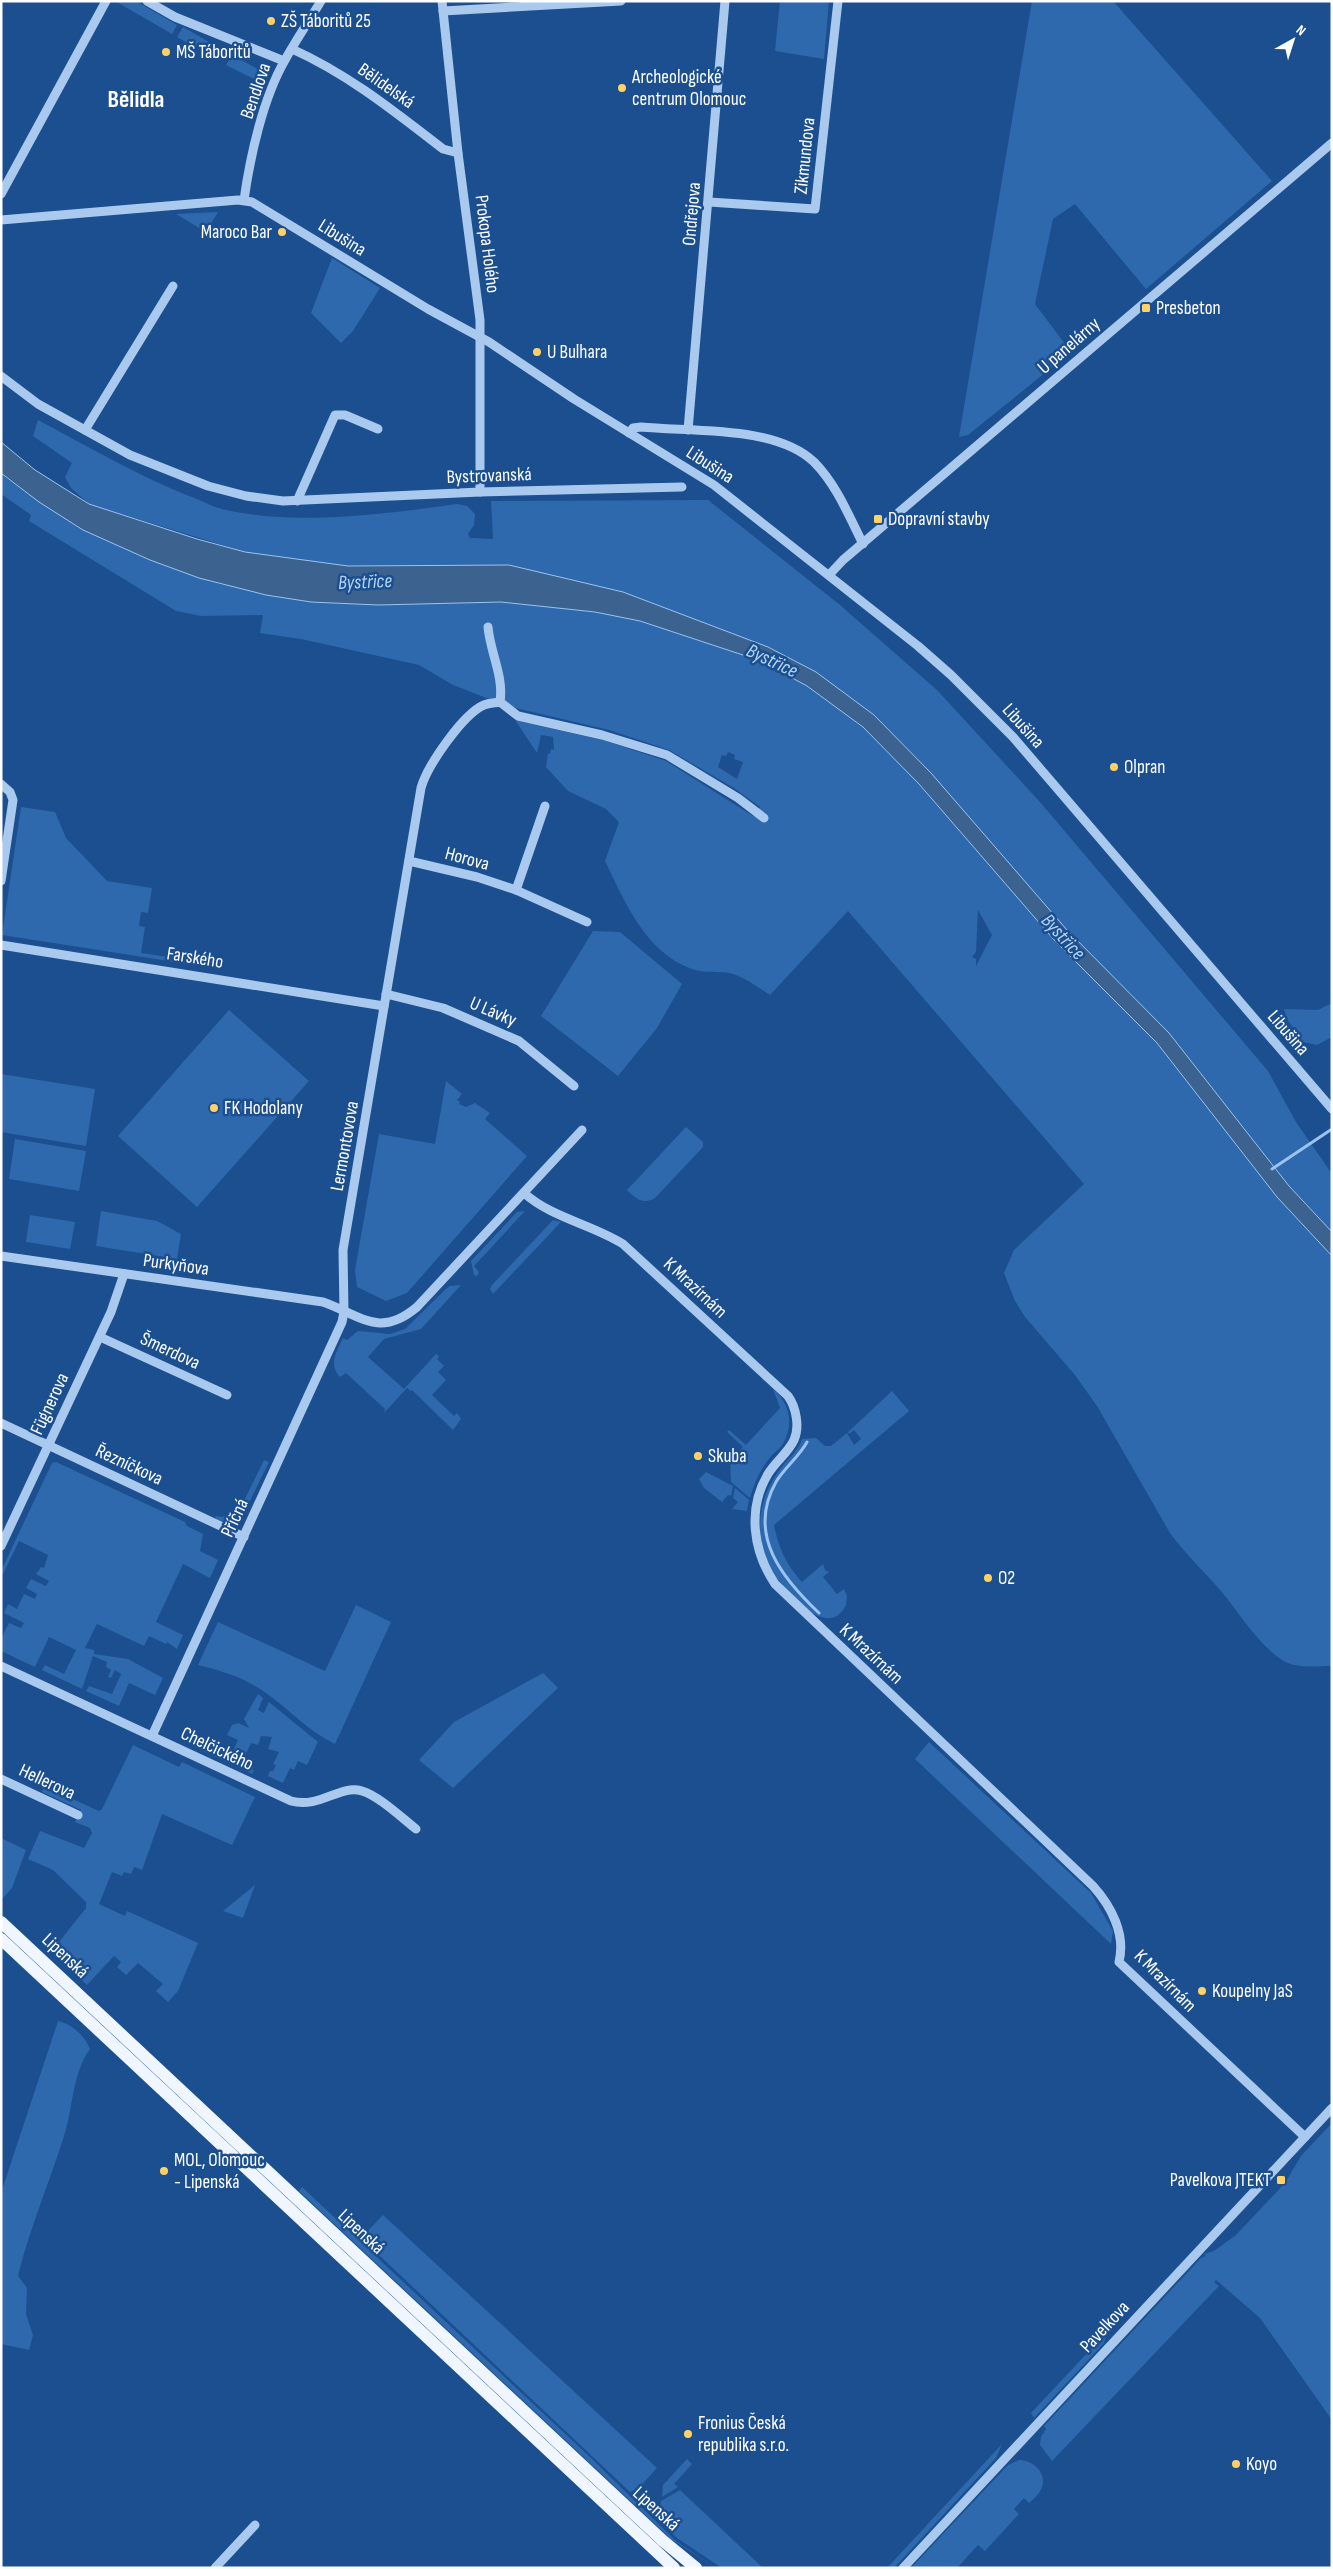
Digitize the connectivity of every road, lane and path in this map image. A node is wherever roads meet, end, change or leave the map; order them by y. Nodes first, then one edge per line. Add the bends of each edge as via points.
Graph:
1 (106, 1) edge
2 (147, 1) edge
3 (321, 1) edge
4 (621, 1) edge
5 (725, 1) edge
6 (838, 1) edge
7 (443, 6) edge
8 (292, 49) junction
9 (284, 61) junction
10 (1332, 143) edge
11 (458, 153) junction
12 (1, 194) edge
13 (244, 200) junction
14 (709, 202) junction
15 (1, 220) edge
16 (173, 286) dead end
17 (480, 337) junction
18 (1, 376) edge
19 (378, 429) dead end
20 (85, 430) junction
21 (688, 430) junction
22 (629, 433) junction
23 (682, 487) dead end
24 (480, 492) junction
25 (297, 501) junction
26 (864, 544) junction
27 (829, 575) junction
28 (488, 627) dead end
29 (500, 702) junction
30 (1, 784) edge
31 (545, 806) dead end
32 (764, 818) dead end
33 (409, 860) junction
34 (1, 880) edge
35 (516, 890) junction
36 (587, 922) dead end
37 (1, 945) edge
38 (386, 994) junction
39 (384, 1006) junction
40 (574, 1086) dead end
41 (1332, 1109) edge
42 (582, 1130) dead end
43 (524, 1193) junction
44 (1, 1256) edge
45 (124, 1274) junction
46 (344, 1312) junction
47 (100, 1337) junction
48 (228, 1395) dead end
49 (1, 1423) edge
50 (49, 1445) junction
51 (244, 1536) junction
52 (1, 1546) edge
53 (1, 1666) edge
54 (152, 1736) junction
55 (1, 1779) edge
56 (78, 1815) dead end
57 (416, 1830) dead end
58 (1, 1922) edge
59 (1, 1939) edge
60 (1332, 2108) edge
61 (1305, 2137) junction
62 (255, 2525) dead end
63 (216, 2568) edge
64 (674, 2568) edge
65 (696, 2568) edge
66 (903, 2568) edge

1 - 12 street
2 - 9 street via 175,17
3 - 8 street, Bendlova
4 - 7 street
5 - 14 street, Ondřejova
6 - 14 street, Zikmundova via 815,209
7 - 11 street, Prokopa Holého
8 - 9 street, Bendlova
8 - 11 street, Bělidelská via 324,63 367,90 444,149
9 - 13 street, Bendlova via 264,112
10 - 26 street, U panelárny
11 - 17 street, Prokopa Holého
13 - 15 street, Libušina
13 - 17 street, Libušina via 263,207 428,309
14 - 21 street, Ondřejova
16 - 20 street
17 - 22 street, Libušina
17 - 24 street, Prokopa Holého
18 - 20 street, Bystrovanská via 38,404
19 - 25 street via 345,415 336,415
20 - 25 street, Bystrovanská via 130,455 208,486 246,496
21 - 22 street, Libušina via 636,427
21 - 26 street, Libušina via 738,433 788,446 802,453 828,480
22 - 27 street, Libušina via 714,485
23 - 24 street, Bystrovanská
24 - 25 street, Bystrovanská
26 - 27 street, U panelárny
27 - 41 street, Libušina via 951,675 1013,737
28 - 29 street via 500,678
29 - 32 street via 518,716 602,735 667,755 738,798
29 - 33 street, Lermontovova via 484,705 474,712 446,743 426,773
30 - 34 street via 13,800
31 - 35 street
33 - 35 street, Horova
33 - 38 street, Lermontovova
35 - 36 street, Horova
37 - 39 street, Farského
38 - 39 street, Lermontovova
38 - 40 street, U Lávky via 431,1004 520,1041
39 - 46 street, Lermontovova via 343,1250
42 - 43 street
43 - 46 street via 405,1317 384,1324
43 - 61 street, K Mrazírnám via 544,1209 623,1244 788,1396 795,1409 796,1435 764,1482 755,1518 758,1548 775,1584 1093,1886 1115,1918 1121,1945 1119,1962
44 - 45 street, Purkyňova
45 - 46 street, Purkyňova via 322,1302
45 - 47 street, Fügnerova
46 - 51 street, Příčná via 339,1330
47 - 48 street, Šmerdova
47 - 50 street, Fügnerova
49 - 50 street, Řezníčkova
50 - 51 street, Řezníčkova
50 - 52 street, Fügnerova
51 - 54 street, Příčná
53 - 54 street, Chelčického
54 - 57 street, Chelčického via 300,1804 317,1802 346,1791 362,1790
55 - 56 street, Hellerova
58 - 65 main road, Lipenská via 662,2540
59 - 64 main road, Lipenská
60 - 61 street, Pavelkova
61 - 66 street, Pavelkova
62 - 63 street

